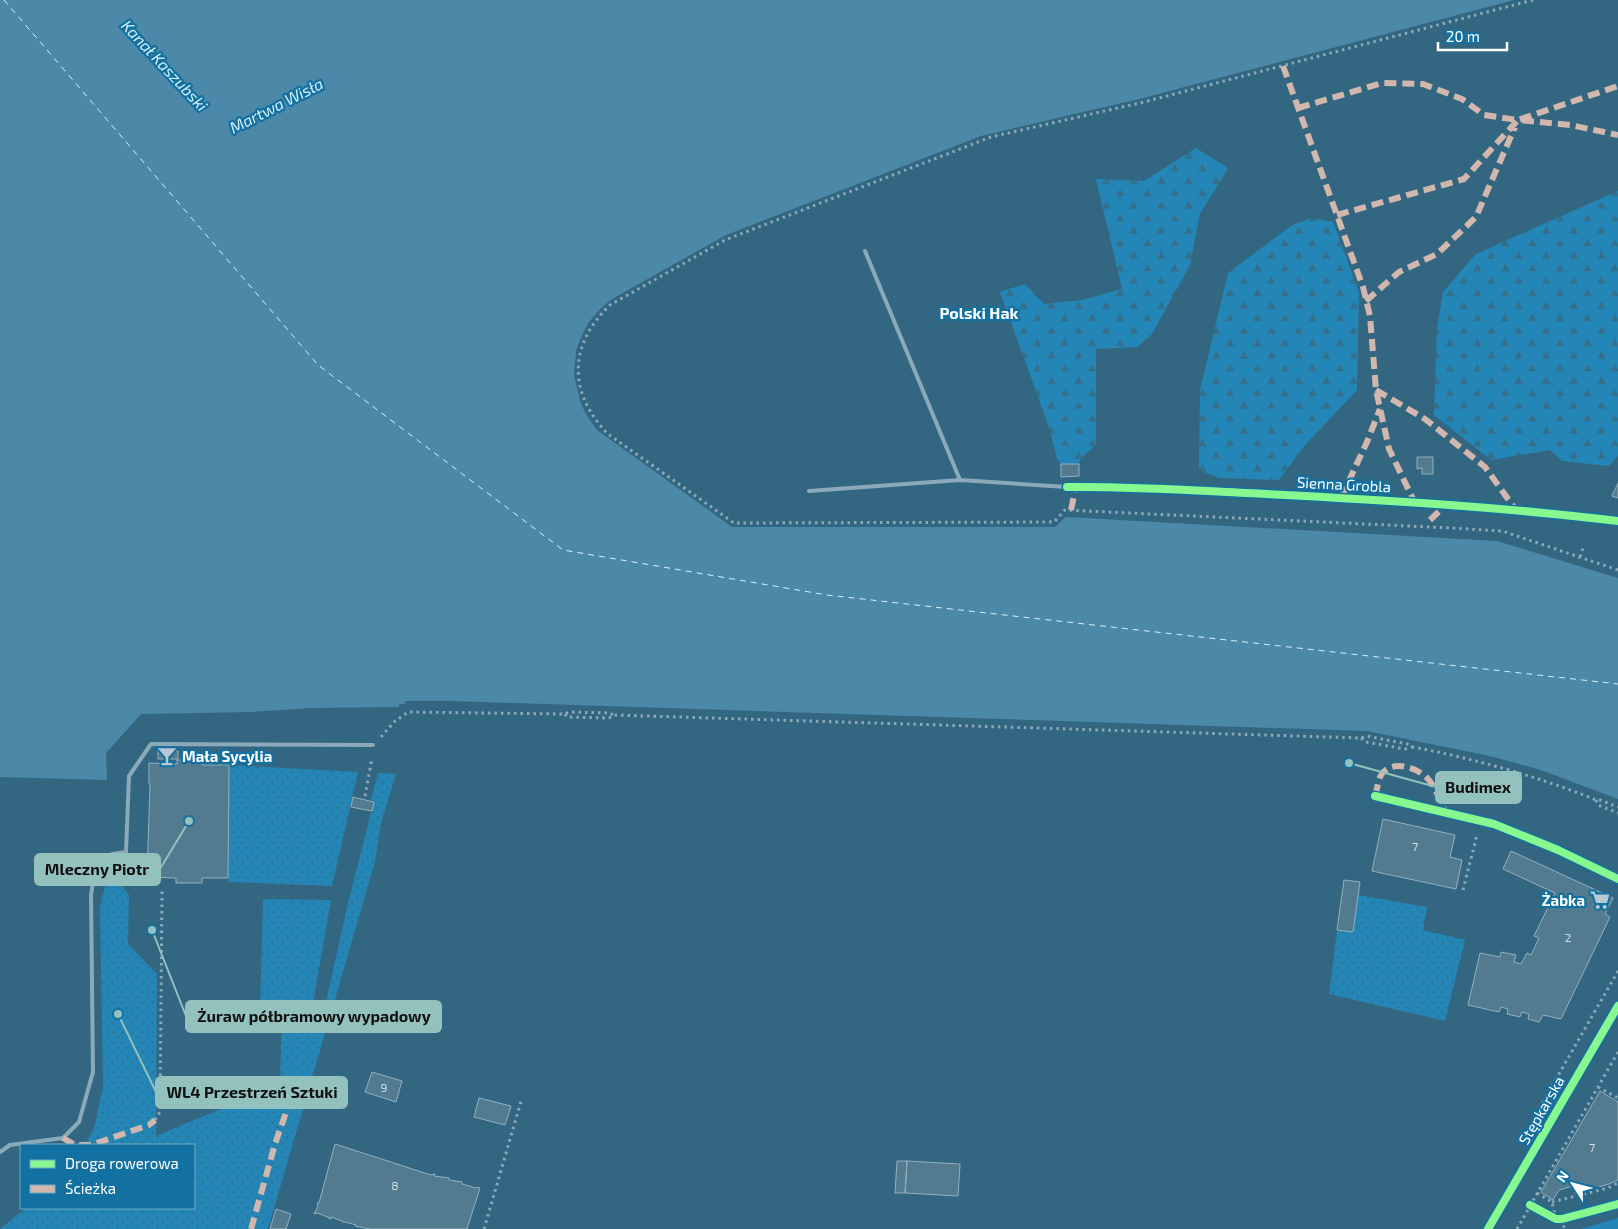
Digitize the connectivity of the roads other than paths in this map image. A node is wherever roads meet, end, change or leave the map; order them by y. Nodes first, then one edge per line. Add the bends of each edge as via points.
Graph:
1 (865, 251) dead end
2 (960, 480) junction
3 (1067, 486) joint
4 (809, 491) dead end
5 (1618, 522) edge
6 (373, 745) road end
7 (1375, 796) dead end
8 (1618, 879) edge
9 (1618, 1006) edge
10 (0, 1152) edge
11 (1488, 1229) edge

1 - 2 lane
2 - 3 lane
2 - 4 lane
3 - 5 street, Sienna Grobla via 1414,501
6 - 10 lane via 151,744 129,776 126,852 112,854 95,869 91,895 93,1072 79,1122 63,1138 10,1145
7 - 8 street via 1494,824
9 - 11 street, Stępkarska

